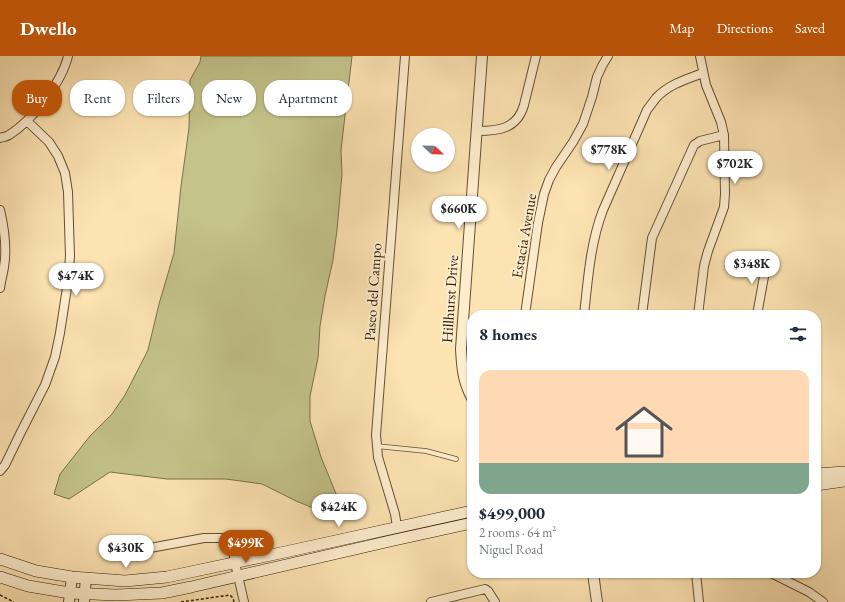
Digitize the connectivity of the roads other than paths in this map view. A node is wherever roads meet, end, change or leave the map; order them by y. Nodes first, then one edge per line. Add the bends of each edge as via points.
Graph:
1 (68, 56) edge
2 (405, 56) edge
3 (482, 56) edge
4 (536, 56) edge
5 (608, 56) edge
6 (700, 56) edge
7 (704, 73) junction
8 (27, 121) junction
9 (477, 131) junction
10 (724, 135) junction
11 (0, 138) edge
12 (0, 210) edge
13 (767, 260) dead end
14 (0, 288) edge
15 (526, 310) edge
16 (585, 310) edge
17 (643, 310) edge
18 (699, 310) edge
19 (758, 310) edge
20 (467, 389) edge
21 (376, 446) junction
22 (456, 459) dead end
23 (0, 471) edge
24 (845, 472) edge
25 (821, 474) edge
26 (845, 482) edge
27 (821, 484) edge
28 (467, 512) edge
29 (467, 524) edge
30 (397, 527) junction
31 (446, 529) junction
32 (348, 551) junction
33 (123, 553) dead end
34 (0, 560) edge
35 (235, 563) junction
36 (238, 576) junction
37 (0, 577) edge
38 (72, 577) junction
39 (86, 578) junction
40 (594, 578) edge
41 (697, 578) edge
42 (781, 578) edge
43 (70, 598) edge
44 (85, 598) edge
45 (244, 602) edge
46 (431, 602) edge
47 (495, 602) edge
48 (597, 602) edge
49 (699, 602) edge
50 (823, 602) edge

1 - 8 street via 57,83
2 - 21 street, Paseo del Campo
3 - 9 street, Hillhurst Drive
4 - 9 street via 518,120 497,130
5 - 15 street, Estacia Avenue via 596,77 582,124 556,167 544,194
6 - 7 street
7 - 10 street
7 - 16 street via 669,87 657,96 647,110 598,225
8 - 11 street
8 - 23 street via 49,142 58,156 64,173 68,192 70,256 55,357 45,385
9 - 20 street, Hillhurst Drive via 461,349
10 - 17 street via 694,145 652,238
10 - 18 street via 726,194 704,266
12 - 14 street via 5,244 5,265
13 - 19 street
21 - 22 lane via 426,450
21 - 30 street, Paseo del Campo
24 - 25 main road
26 - 27 main road
28 - 30 main road
29 - 31 main road
30 - 31 main road via 410,530 438,525
30 - 32 main road via 393,534 355,544
30 - 35 main road
31 - 32 main road
32 - 36 main road
33 - 35 street via 204,538 228,538 232,542
34 - 38 main road via 36,571
35 - 36 street
35 - 39 main road via 167,577 125,581
36 - 44 main road via 162,593
36 - 45 street
37 - 43 main road
38 - 39 main road
38 - 43 street
39 - 44 street
40 - 48 street
41 - 49 street
42 - 50 street
43 - 44 main road
46 - 47 street via 485,589

